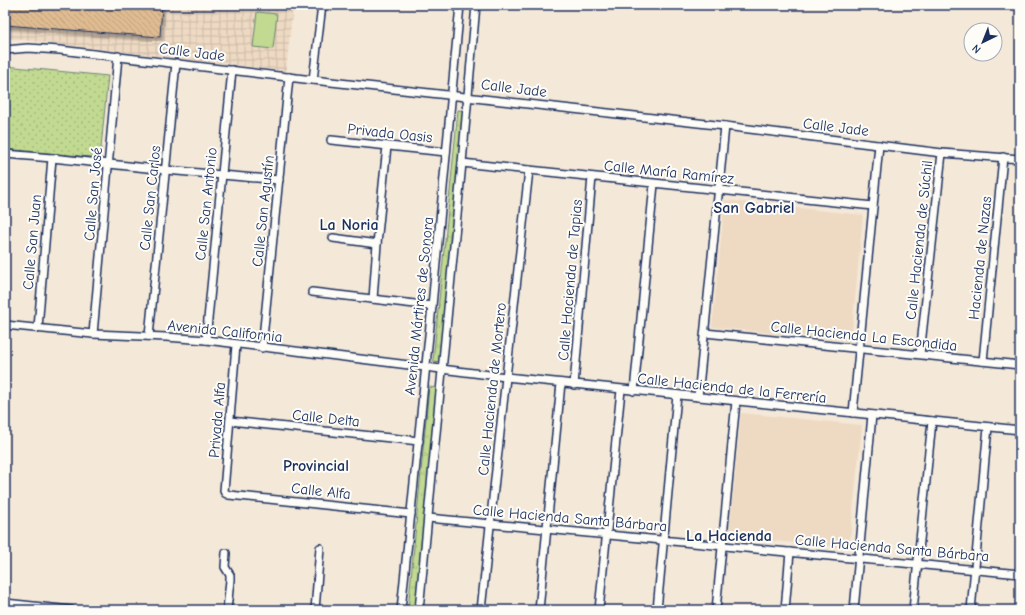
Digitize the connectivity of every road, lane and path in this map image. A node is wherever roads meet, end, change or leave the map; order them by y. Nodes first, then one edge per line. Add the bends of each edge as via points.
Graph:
1 (322, 5) edge
2 (460, 5) edge
3 (476, 5) edge
4 (5, 50) edge
5 (118, 56) junction
6 (176, 63) junction
7 (232, 70) junction
8 (289, 77) junction
9 (314, 80) junction
10 (452, 95) junction
11 (469, 96) junction
12 (725, 126) junction
13 (331, 140) dead end
14 (878, 145) junction
15 (387, 146) junction
16 (446, 152) junction
17 (942, 153) junction
18 (5, 154) edge
19 (1003, 157) junction
20 (52, 158) junction
21 (1020, 159) edge
22 (108, 164) junction
23 (462, 164) junction
24 (166, 170) junction
25 (528, 170) junction
26 (222, 175) junction
27 (592, 177) junction
28 (279, 180) junction
29 (654, 184) junction
30 (719, 190) junction
31 (873, 206) junction
32 (333, 238) dead end
33 (377, 244) junction
34 (312, 292) dead end
35 (373, 299) junction
36 (432, 306) junction
37 (5, 325) edge
38 (38, 328) junction
39 (705, 333) junction
40 (93, 334) junction
41 (149, 336) junction
42 (206, 340) junction
43 (236, 345) junction
44 (262, 348) junction
45 (860, 348) junction
46 (920, 354) junction
47 (983, 361) junction
48 (1020, 365) edge
49 (426, 368) junction
50 (442, 370) junction
51 (506, 378) junction
52 (561, 383) junction
53 (574, 385) junction
54 (621, 390) junction
55 (634, 391) junction
56 (677, 395) junction
57 (698, 397) junction
58 (736, 401) junction
59 (853, 413) junction
60 (872, 415) junction
61 (230, 421) junction
62 (932, 421) junction
63 (988, 427) junction
64 (1020, 430) edge
65 (419, 441) junction
66 (229, 495) joint
67 (411, 514) junction
68 (428, 518) junction
69 (490, 523) junction
70 (547, 529) junction
71 (607, 534) junction
72 (664, 540) junction
73 (722, 545) junction
74 (320, 548) dead end
75 (790, 552) junction
76 (226, 553) dead end
77 (859, 558) junction
78 (918, 564) junction
79 (974, 569) junction
80 (1020, 574) edge
81 (5, 603) edge
82 (71, 610) edge
83 (227, 610) edge
84 (315, 610) edge
85 (401, 610) edge
86 (419, 610) edge
87 (481, 610) edge
88 (540, 610) edge
89 (599, 610) edge
90 (657, 610) edge
91 (716, 610) edge
92 (785, 610) edge
93 (854, 610) edge
94 (912, 610) edge
95 (970, 610) edge

1 - 9 street
2 - 10 street, Avenida Mártires de Sonora
3 - 11 street, Avenida Mártires de Sonora
4 - 5 street, Calle Jade via 43,48
5 - 6 street, Calle Jade
5 - 22 street, Calle San José
6 - 7 street, Calle Jade
6 - 24 street, Calle San Carlos
7 - 8 street, Calle Jade
7 - 26 street, Calle San Antonio
8 - 9 street, Calle Jade
8 - 28 street, Calle San Agustín
9 - 10 street, Calle Jade
10 - 11 street, Calle Jade
10 - 16 street, Avenida Mártires de Sonora
11 - 12 street, Calle Jade
11 - 23 street, Avenida Mártires de Sonora
12 - 14 street, Calle Jade
12 - 30 street
13 - 15 street, Privada Oasis
14 - 17 street, Calle Jade
14 - 31 street
15 - 16 street, Privada Oasis
15 - 33 street
16 - 36 street, Avenida Mártires de Sonora
17 - 19 street, Calle Jade
17 - 46 street, Calle Hacienda de Súchil
18 - 20 street
19 - 21 street, Calle Jade
19 - 47 street, Hacienda de Nazas
20 - 22 street
20 - 38 street, Calle San Juan
22 - 24 street
22 - 40 street, Calle San José
23 - 25 street, Calle María Ramírez
23 - 50 street, Avenida Mártires de Sonora
24 - 26 street
24 - 41 street, Calle San Carlos
25 - 27 street, Calle María Ramírez
25 - 51 street, Calle Hacienda de Mortero
26 - 28 street
26 - 42 street, Calle San Antonio
27 - 29 street, Calle María Ramírez
27 - 53 street, Calle Hacienda de Tapias
28 - 44 street, Calle San Agustín
29 - 30 street, Calle María Ramírez
29 - 55 street
30 - 31 street, Calle María Ramírez
30 - 39 street
31 - 45 street
32 - 33 street
33 - 35 street
34 - 35 street
35 - 36 street
36 - 49 street, Avenida Mártires de Sonora
37 - 38 street, Avenida California
38 - 40 street, Avenida California
39 - 45 street, Calle Hacienda La Escondida
39 - 57 street
40 - 41 street, Avenida California
41 - 42 street, Avenida California
42 - 43 street, Avenida California
43 - 44 street, Avenida California
43 - 61 street, Privada Alfa
44 - 49 street, Avenida California
45 - 46 street, Calle Hacienda La Escondida
45 - 59 street
46 - 47 street, Calle Hacienda La Escondida
47 - 48 street, Calle Hacienda La Escondida
49 - 50 street, Avenida California
49 - 65 street, Avenida Mártires de Sonora
50 - 51 street, Calle Hacienda de la Ferrería
50 - 68 street, Avenida Mártires de Sonora
51 - 52 street, Calle Hacienda de la Ferrería
51 - 69 street, Calle Hacienda de Mortero
52 - 53 street, Calle Hacienda de la Ferrería
52 - 70 street
53 - 54 street, Calle Hacienda de la Ferrería
54 - 55 street, Calle Hacienda de la Ferrería
54 - 71 street
55 - 56 street, Calle Hacienda de la Ferrería
56 - 57 street, Calle Hacienda de la Ferrería
56 - 72 street
57 - 58 street, Calle Hacienda de la Ferrería
58 - 59 street, Calle Hacienda de la Ferrería
58 - 73 street
59 - 60 street, Calle Hacienda de la Ferrería
60 - 62 street, Calle Hacienda de la Ferrería
60 - 77 street
61 - 65 street, Calle Delta
61 - 66 street, Privada Alfa via 224,491
62 - 63 street, Calle Hacienda de la Ferrería
62 - 78 street
63 - 64 street, Calle Hacienda de la Ferrería
63 - 79 street
65 - 67 street, Avenida Mártires de Sonora
66 - 67 street, Calle Alfa
67 - 85 street, Avenida Mártires de Sonora
68 - 69 street, Calle Hacienda Santa Bárbara
68 - 86 street, Avenida Mártires de Sonora
69 - 70 street, Calle Hacienda Santa Bárbara
69 - 87 street, Calle Hacienda de Mortero
70 - 71 street, Calle Hacienda Santa Bárbara
70 - 88 street
71 - 72 street, Calle Hacienda Santa Bárbara
71 - 89 street
72 - 73 street, Calle Hacienda Santa Bárbara
72 - 90 street
73 - 75 street, Calle Hacienda Santa Bárbara
73 - 91 street
74 - 84 street
75 - 77 street, Calle Hacienda Santa Bárbara
75 - 92 street
76 - 83 street via 225,567 230,575
77 - 78 street, Calle Hacienda Santa Bárbara
77 - 93 street
78 - 79 street, Calle Hacienda Santa Bárbara
78 - 94 street
79 - 80 street, Calle Hacienda Santa Bárbara
79 - 95 street
81 - 82 street

